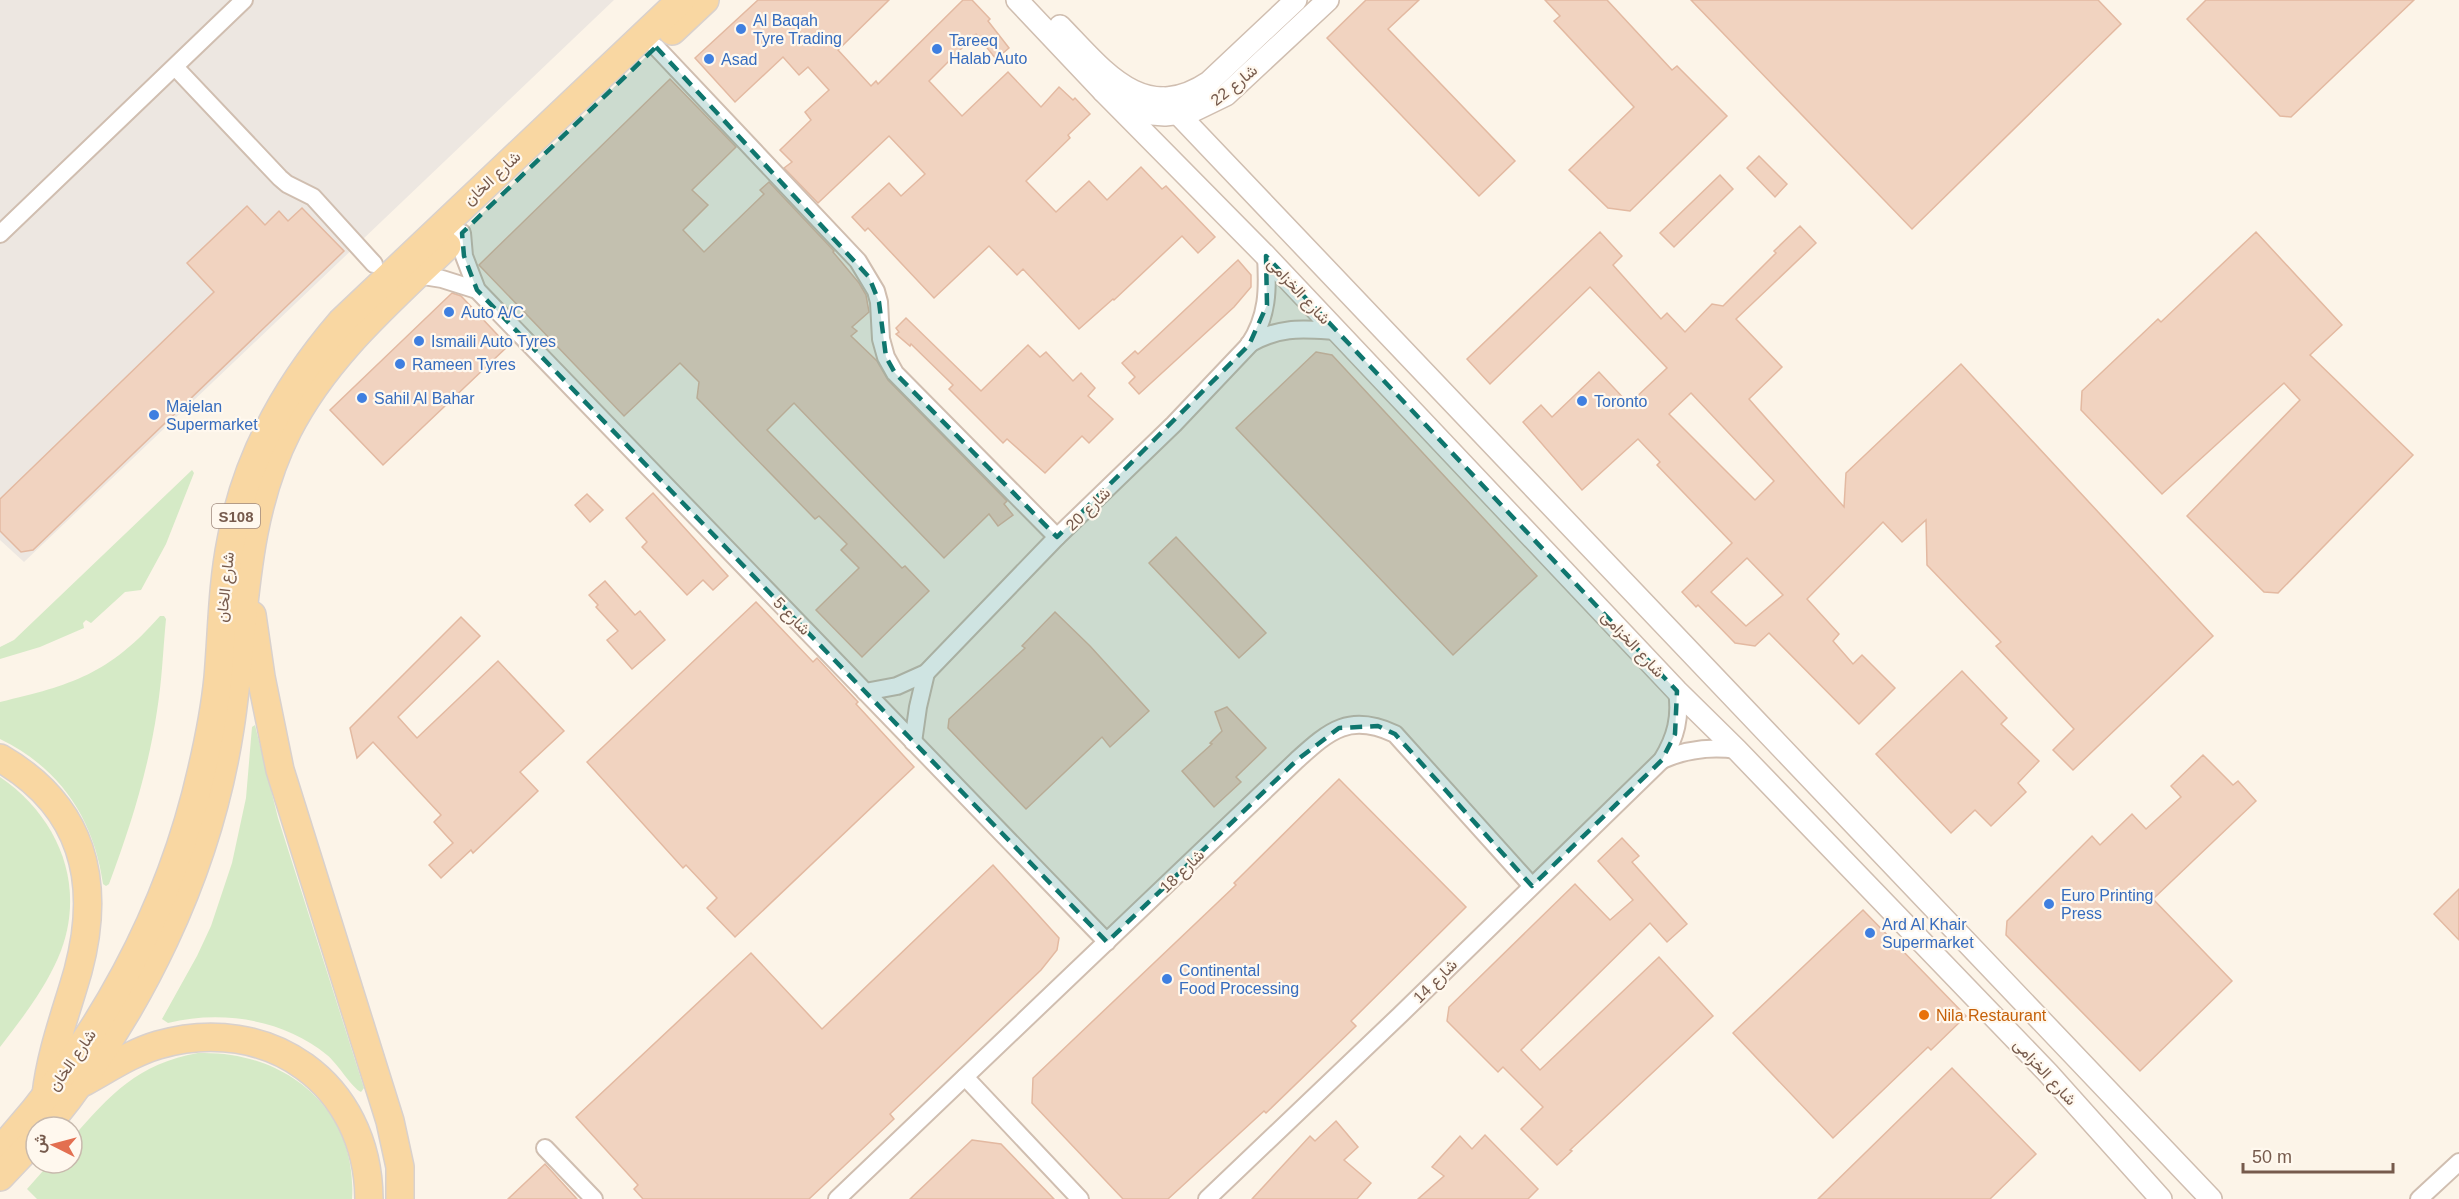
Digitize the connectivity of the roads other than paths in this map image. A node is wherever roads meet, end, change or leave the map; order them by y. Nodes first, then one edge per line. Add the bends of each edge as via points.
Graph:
1 (244, 0) edge
2 (681, 0) edge
3 (705, 0) edge
4 (1017, 0) edge
5 (1035, 0) edge
6 (1296, 0) edge
7 (1328, 0) edge
8 (656, 47) junction
9 (175, 67) junction
10 (1103, 92) junction
11 (1163, 98) junction
12 (1179, 115) junction
13 (462, 232) junction
14 (0, 234) edge
15 (1266, 256) junction
16 (374, 264) dead end
17 (417, 275) junction
18 (477, 290) junction
19 (1336, 331) junction
20 (1249, 345) junction
21 (1058, 537) junction
22 (246, 573) junction
23 (926, 673) junction
24 (1677, 691) junction
25 (865, 692) junction
26 (913, 742) junction
27 (1737, 750) junction
28 (0, 758) edge
29 (1662, 760) junction
30 (1532, 886) junction
31 (1107, 942) junction
32 (1975, 1000) junction
33 (2078, 1060) junction
34 (965, 1077) junction
35 (78, 1086) junction
36 (46, 1097) junction
37 (55, 1115) edge
38 (545, 1148) dead end
39 (0, 1150) edge
40 (24, 1152) edge
41 (2459, 1162) edge
42 (0, 1177) edge
43 (369, 1199) edge
44 (400, 1199) edge
45 (594, 1199) edge
46 (837, 1199) edge
47 (1080, 1199) edge
48 (1207, 1199) edge
49 (2161, 1199) edge
50 (2211, 1199) edge
51 (2419, 1199) edge

1 - 9 street
2 - 36 main road, شارع الخان / S108 via 341,322 285,396 257,452 238,511 226,572 211,725 176,858 121,983
3 - 8 main road, شارع الخان / S108
4 - 10 street, شارع 22
5 - 11 street, شارع 22 via 1117,82 1138,94
6 - 11 street, شارع 22 via 1209,82 1187,94
7 - 12 street, شارع 22 via 1226,95 1204,108
8 - 13 main road, شارع الخان / S108
8 - 21 street via 869,276 879,302 881,339 895,373
9 - 14 street
9 - 16 street via 280,178 313,196
10 - 12 street, شارع 22 via 1140,111
10 - 15 street, شارع الخزامى
11 - 12 street, شارع الخزامى
12 - 33 street, شارع الخزامى
13 - 17 main road, شارع الخان / S108
13 - 18 street, شارع 5 via 464,256
15 - 19 street, شارع الخزامى
15 - 20 street, شارع 20 via 1267,305
17 - 18 street, شارع 5
17 - 22 main road, شارع الخان / S108 via 336,357 287,431 256,515
18 - 25 street, شارع 5
19 - 20 street, شارع 20 via 1287,329
19 - 24 street, شارع الخزامى
20 - 21 street, شارع 20
21 - 23 street, شارع 20
22 - 35 main road, شارع الخان / S108 via 230,728 195,863 138,992
22 - 44 main road via 280,770 390,1121 400,1167
23 - 25 street, شارع 20 via 897,686
23 - 26 street
24 - 27 street, شارع الخزامى
24 - 29 street, شارع 14 via 1677,727
25 - 26 street, شارع 5
26 - 31 street, شارع 5
27 - 29 street, شارع 14 via 1691,750
27 - 32 street, شارع الخزامى
28 - 36 main road via 36,782 57,806 74,834 87,875 85,939 52,1053
29 - 30 street, شارع 14
30 - 31 street, شارع 18 via 1395,734 1378,726 1358,724 1339,728 1322,738
30 - 48 street, شارع 14
31 - 34 street, شارع 18
32 - 33 street via 1993,1005 2057,1070 2070,1070
32 - 49 street, شارع الخزامى via 2048,1073
33 - 50 street, شارع الخزامى
34 - 46 street, شارع 18
34 - 47 street
35 - 37 main road, شارع الخان / S108
35 - 43 main road via 137,1052 178,1040 230,1039 281,1052 315,1074 353,1123 363,1152
36 - 39 main road, شارع الخان / S108
38 - 45 street
40 - 42 main road
41 - 51 street

